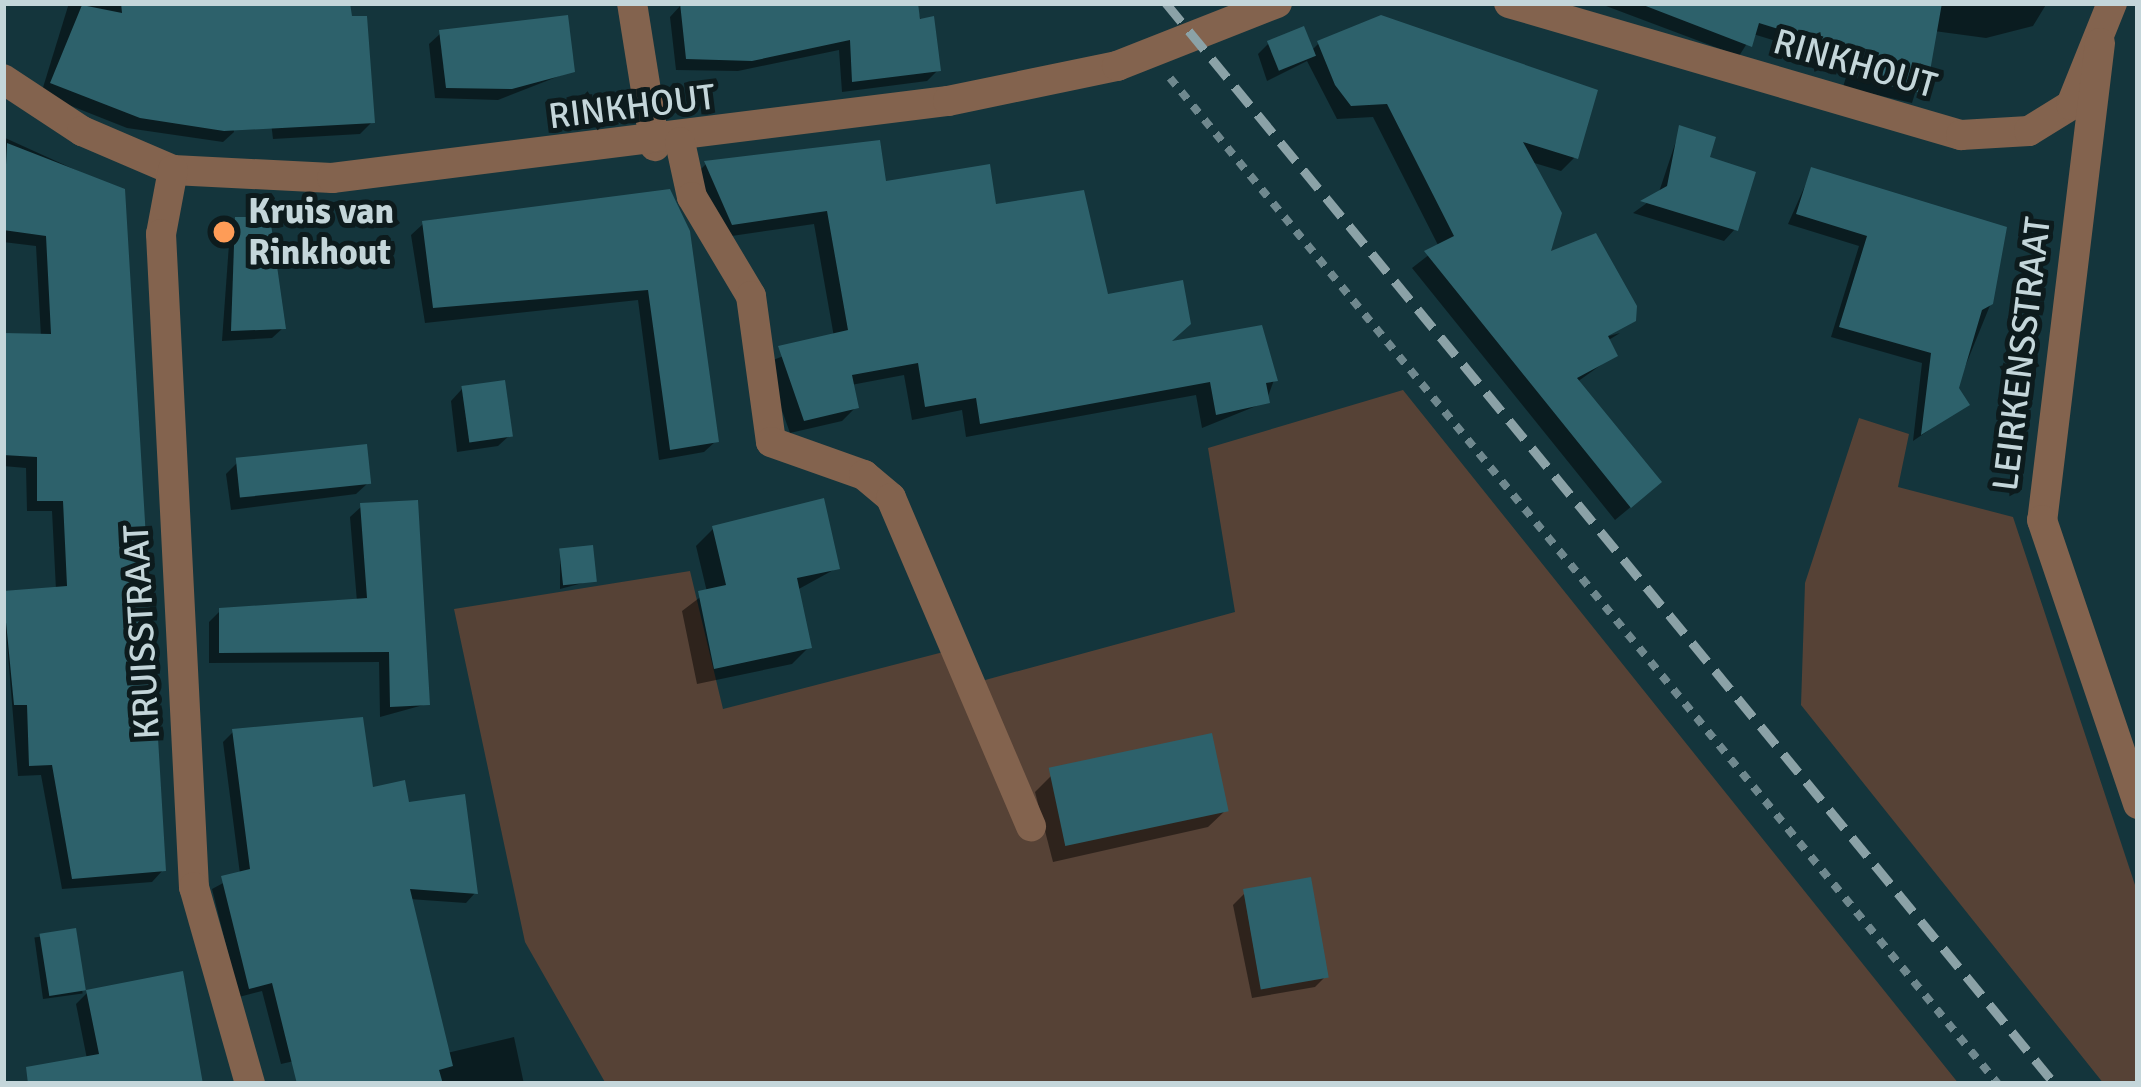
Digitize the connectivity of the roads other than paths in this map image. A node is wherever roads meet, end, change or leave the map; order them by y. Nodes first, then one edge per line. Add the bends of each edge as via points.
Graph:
1 (632, 3) edge
2 (1277, 3) edge
3 (1509, 3) edge
4 (2112, 3) edge
5 (2101, 43) junction
6 (3, 79) edge
7 (667, 144) junction
8 (173, 170) junction
9 (2138, 804) edge
10 (1031, 826) dead end
11 (250, 1084) edge

1 - 7 street
2 - 7 street, RINKHOUT via 1150,53 1007,89
3 - 5 street, RINKHOUT via 1961,135 2029,130 2072,105
4 - 5 street, RINKHOUT
5 - 9 street, LEIRKENSSTRAAT via 2042,520
6 - 8 street, RINKHOUT via 82,131
7 - 8 street, RINKHOUT via 332,178
7 - 10 street via 751,296 771,442 864,475 890,498
8 - 11 street, KRUISSTRAAT via 161,234 194,887

